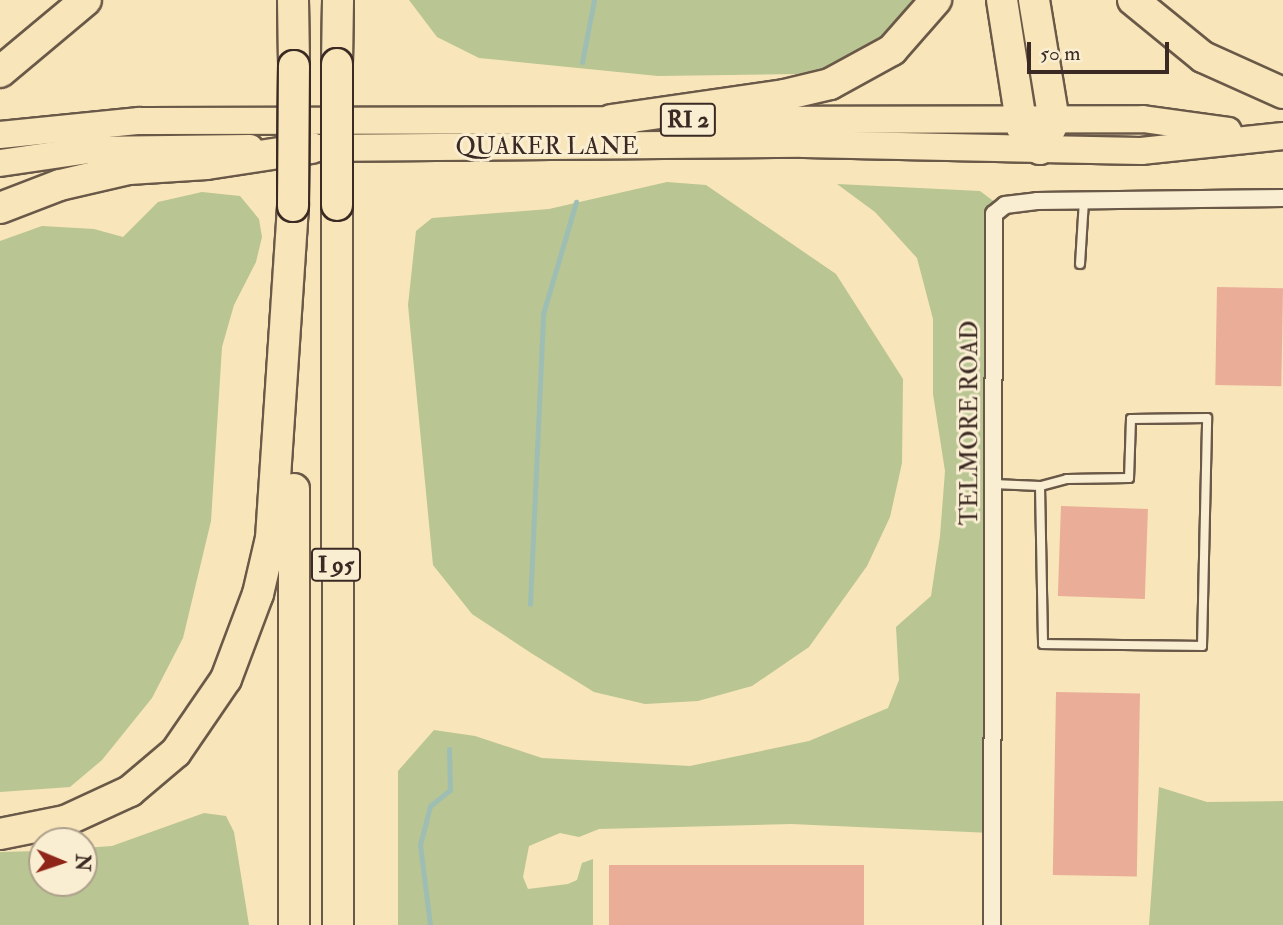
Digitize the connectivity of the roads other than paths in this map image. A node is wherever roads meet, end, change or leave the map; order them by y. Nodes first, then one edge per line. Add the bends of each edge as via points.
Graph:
1 (86, 0) edge
2 (293, 0) edge
3 (338, 0) edge
4 (936, 0) edge
5 (1002, 0) edge
6 (1034, 0) edge
7 (1133, 0) edge
8 (0, 72) edge
9 (1283, 93) edge
10 (611, 120) junction
11 (1021, 120) junction
12 (1054, 121) junction
13 (0, 135) edge
14 (1272, 136) edge
15 (312, 148) junction
16 (1040, 149) junction
17 (0, 163) edge
18 (1283, 198) edge
19 (1084, 199) junction
20 (293, 206) junction
21 (0, 208) edge
22 (1080, 264) dead end
23 (993, 484) junction
24 (1040, 486) junction
25 (0, 834) edge
26 (294, 925) edge
27 (338, 925) edge
28 (992, 925) edge

1 - 8 highway
2 - 20 highway, I 95, bridge
3 - 27 highway, I 95, bridge
4 - 10 highway via 892,50 830,84
5 - 11 highway
6 - 12 highway
7 - 9 highway via 1203,57
10 - 11 main road, QUAKER LANE / RI 2
10 - 13 main road, QUAKER LANE / RI 2 via 139,121
11 - 12 main road, QUAKER LANE / RI 2
11 - 16 highway via 1025,135
12 - 14 main road, QUAKER LANE / RI 2 via 1143,119
12 - 16 highway
14 - 16 main road, QUAKER LANE / RI 2 via 1142,151
15 - 16 main road, QUAKER LANE / RI 2 via 804,144
15 - 17 main road, QUAKER LANE / RI 2 via 89,149
15 - 21 highway via 207,164 129,169 60,186
18 - 19 street, TELMORE ROAD
19 - 22 lane
19 - 23 street, TELMORE ROAD via 1006,205 994,214
20 - 25 highway via 271,538 258,594 226,679 176,752 130,790 65,821
20 - 26 highway, I 95
23 - 24 lane
23 - 28 street, TELMORE ROAD
24 - 24 lane via 1044,644 1202,646 1207,418 1132,419 1129,478 1067,479

